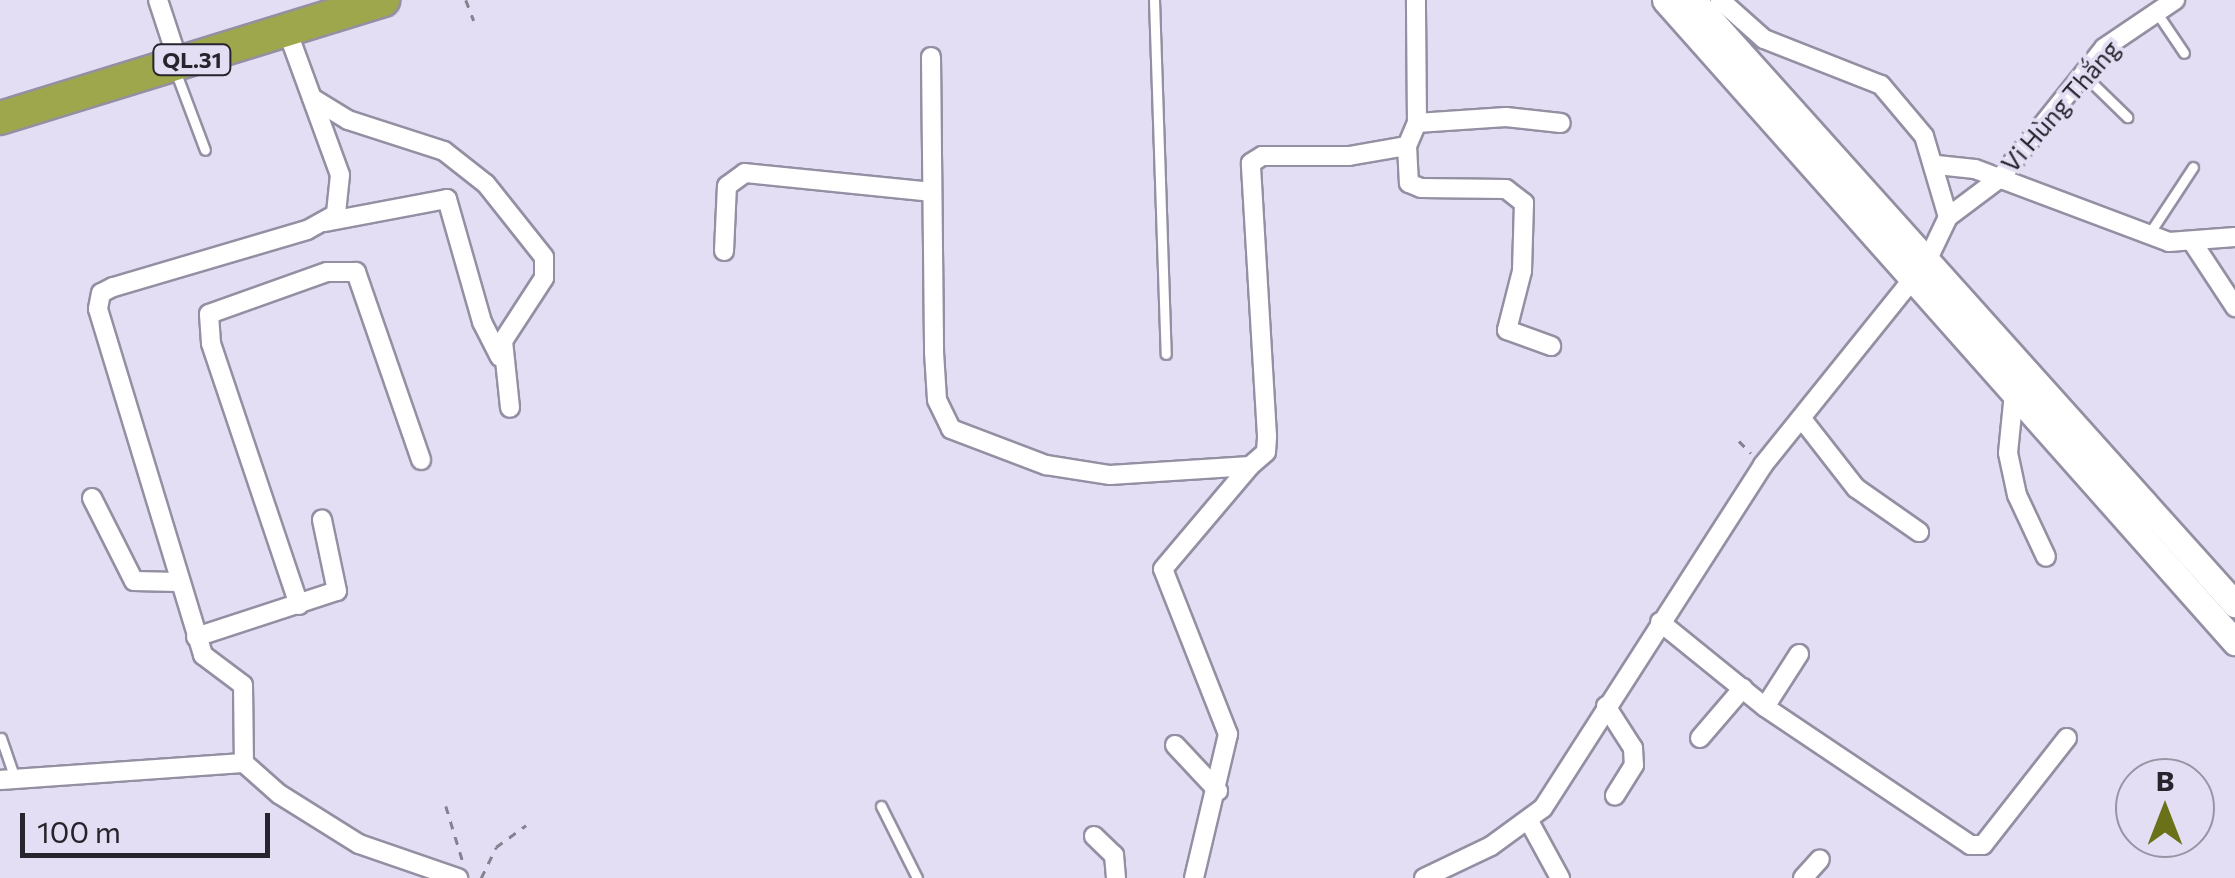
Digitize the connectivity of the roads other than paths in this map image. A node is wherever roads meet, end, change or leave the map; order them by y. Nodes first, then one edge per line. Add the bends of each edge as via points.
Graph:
1 (158, 0) edge
2 (382, 0) edge
3 (1154, 0) edge
4 (1416, 0) edge
5 (1666, 0) edge
6 (1693, 0) edge
7 (1720, 0) edge
8 (2175, 0) edge
9 (2156, 10) junction
10 (287, 30) junction
11 (2184, 54) dead end
12 (931, 57) dead end
13 (176, 65) junction
14 (2083, 74) junction
15 (312, 98) junction
16 (2127, 117) dead end
17 (0, 118) edge
18 (1417, 122) junction
19 (1561, 123) dead end
20 (1407, 146) junction
21 (205, 150) dead end
22 (1937, 164) junction
23 (2193, 167) dead end
24 (2000, 178) junction
25 (931, 192) junction
26 (1948, 217) junction
27 (325, 222) junction
28 (2150, 234) junction
29 (2235, 236) edge
30 (2193, 243) junction
31 (724, 251) dead end
32 (1920, 270) junction
33 (2235, 306) edge
34 (1551, 346) dead end
35 (1166, 354) dead end
36 (500, 357) junction
37 (2014, 392) junction
38 (510, 408) dead end
39 (1802, 419) junction
40 (421, 460) dead end
41 (1250, 466) junction
42 (92, 498) dead end
43 (322, 520) dead end
44 (1919, 532) dead end
45 (2046, 557) dead end
46 (178, 582) junction
47 (2235, 604) edge
48 (299, 605) junction
49 (1660, 622) junction
50 (196, 637) junction
51 (2235, 642) edge
52 (1799, 654) dead end
53 (1743, 688) junction
54 (1606, 706) junction
55 (1765, 707) junction
56 (0, 738) edge
57 (1700, 738) dead end
58 (2067, 738) dead end
59 (1175, 746) dead end
60 (244, 763) junction
61 (7, 777) edge
62 (1218, 791) junction
63 (1615, 796) dead end
64 (881, 806) dead end
65 (1530, 823) junction
66 (1094, 836) dead end
67 (1820, 859) dead end
68 (1564, 876) edge
69 (462, 878) edge
70 (916, 878) edge
71 (1116, 878) edge
72 (1194, 878) edge
73 (1424, 878) edge
74 (1803, 878) edge

1 - 13 street
2 - 10 highway, QL.31
3 - 35 lane
4 - 18 street
5 - 32 street
6 - 32 street
7 - 22 street via 1764,39 1881,85 1910,114
8 - 9 street, Vi Hùng Thắng
9 - 11 lane
9 - 14 street, Vi Hùng Thắng
10 - 13 highway, QL.31
10 - 15 street
12 - 25 street
13 - 17 highway, QL.31
13 - 21 lane
14 - 16 lane
14 - 24 street, Vi Hùng Thắng
15 - 27 street via 340,175 342,201
15 - 36 street via 348,120 444,151 486,184 544,257 544,278 507,332
18 - 19 street via 1506,117
18 - 20 street
20 - 34 street via 1409,182 1421,188 1506,190 1524,203 1522,271 1507,330
20 - 41 street via 1349,156 1262,156 1251,163 1268,436 1266,452
22 - 24 street
22 - 26 street
23 - 28 lane
24 - 26 street, Vi Hùng Thắng
24 - 28 street
25 - 31 street via 745,174 727,186
25 - 41 street via 937,400 950,429 1046,465 1110,475
26 - 32 street
27 - 36 street via 447,200 482,322
27 - 46 street via 113,287 97,300
28 - 30 street
29 - 30 street
30 - 33 street
32 - 37 street
32 - 39 street
32 - 47 street
36 - 38 street
37 - 45 street via 2008,453 2027,523
37 - 51 street
39 - 44 street via 1856,488
39 - 49 street via 1763,465
40 - 48 street via 356,272 327,272 209,314 211,343
41 - 62 street via 1163,569 1167,594 1223,710 1228,734
42 - 46 street via 134,581
43 - 48 street via 339,586
46 - 50 street
48 - 50 street
49 - 53 street
49 - 54 street
50 - 60 street via 209,664 243,685
52 - 55 street
53 - 55 street
53 - 57 street
54 - 63 street via 1633,748 1634,765
54 - 65 street
55 - 58 street via 1970,845 1983,845
56 - 61 lane
59 - 62 street via 1200,764
60 - 61 street
60 - 69 street via 358,844
62 - 72 street
64 - 70 lane via 909,852
65 - 68 street
65 - 73 street
66 - 71 street via 1114,855
67 - 74 street

